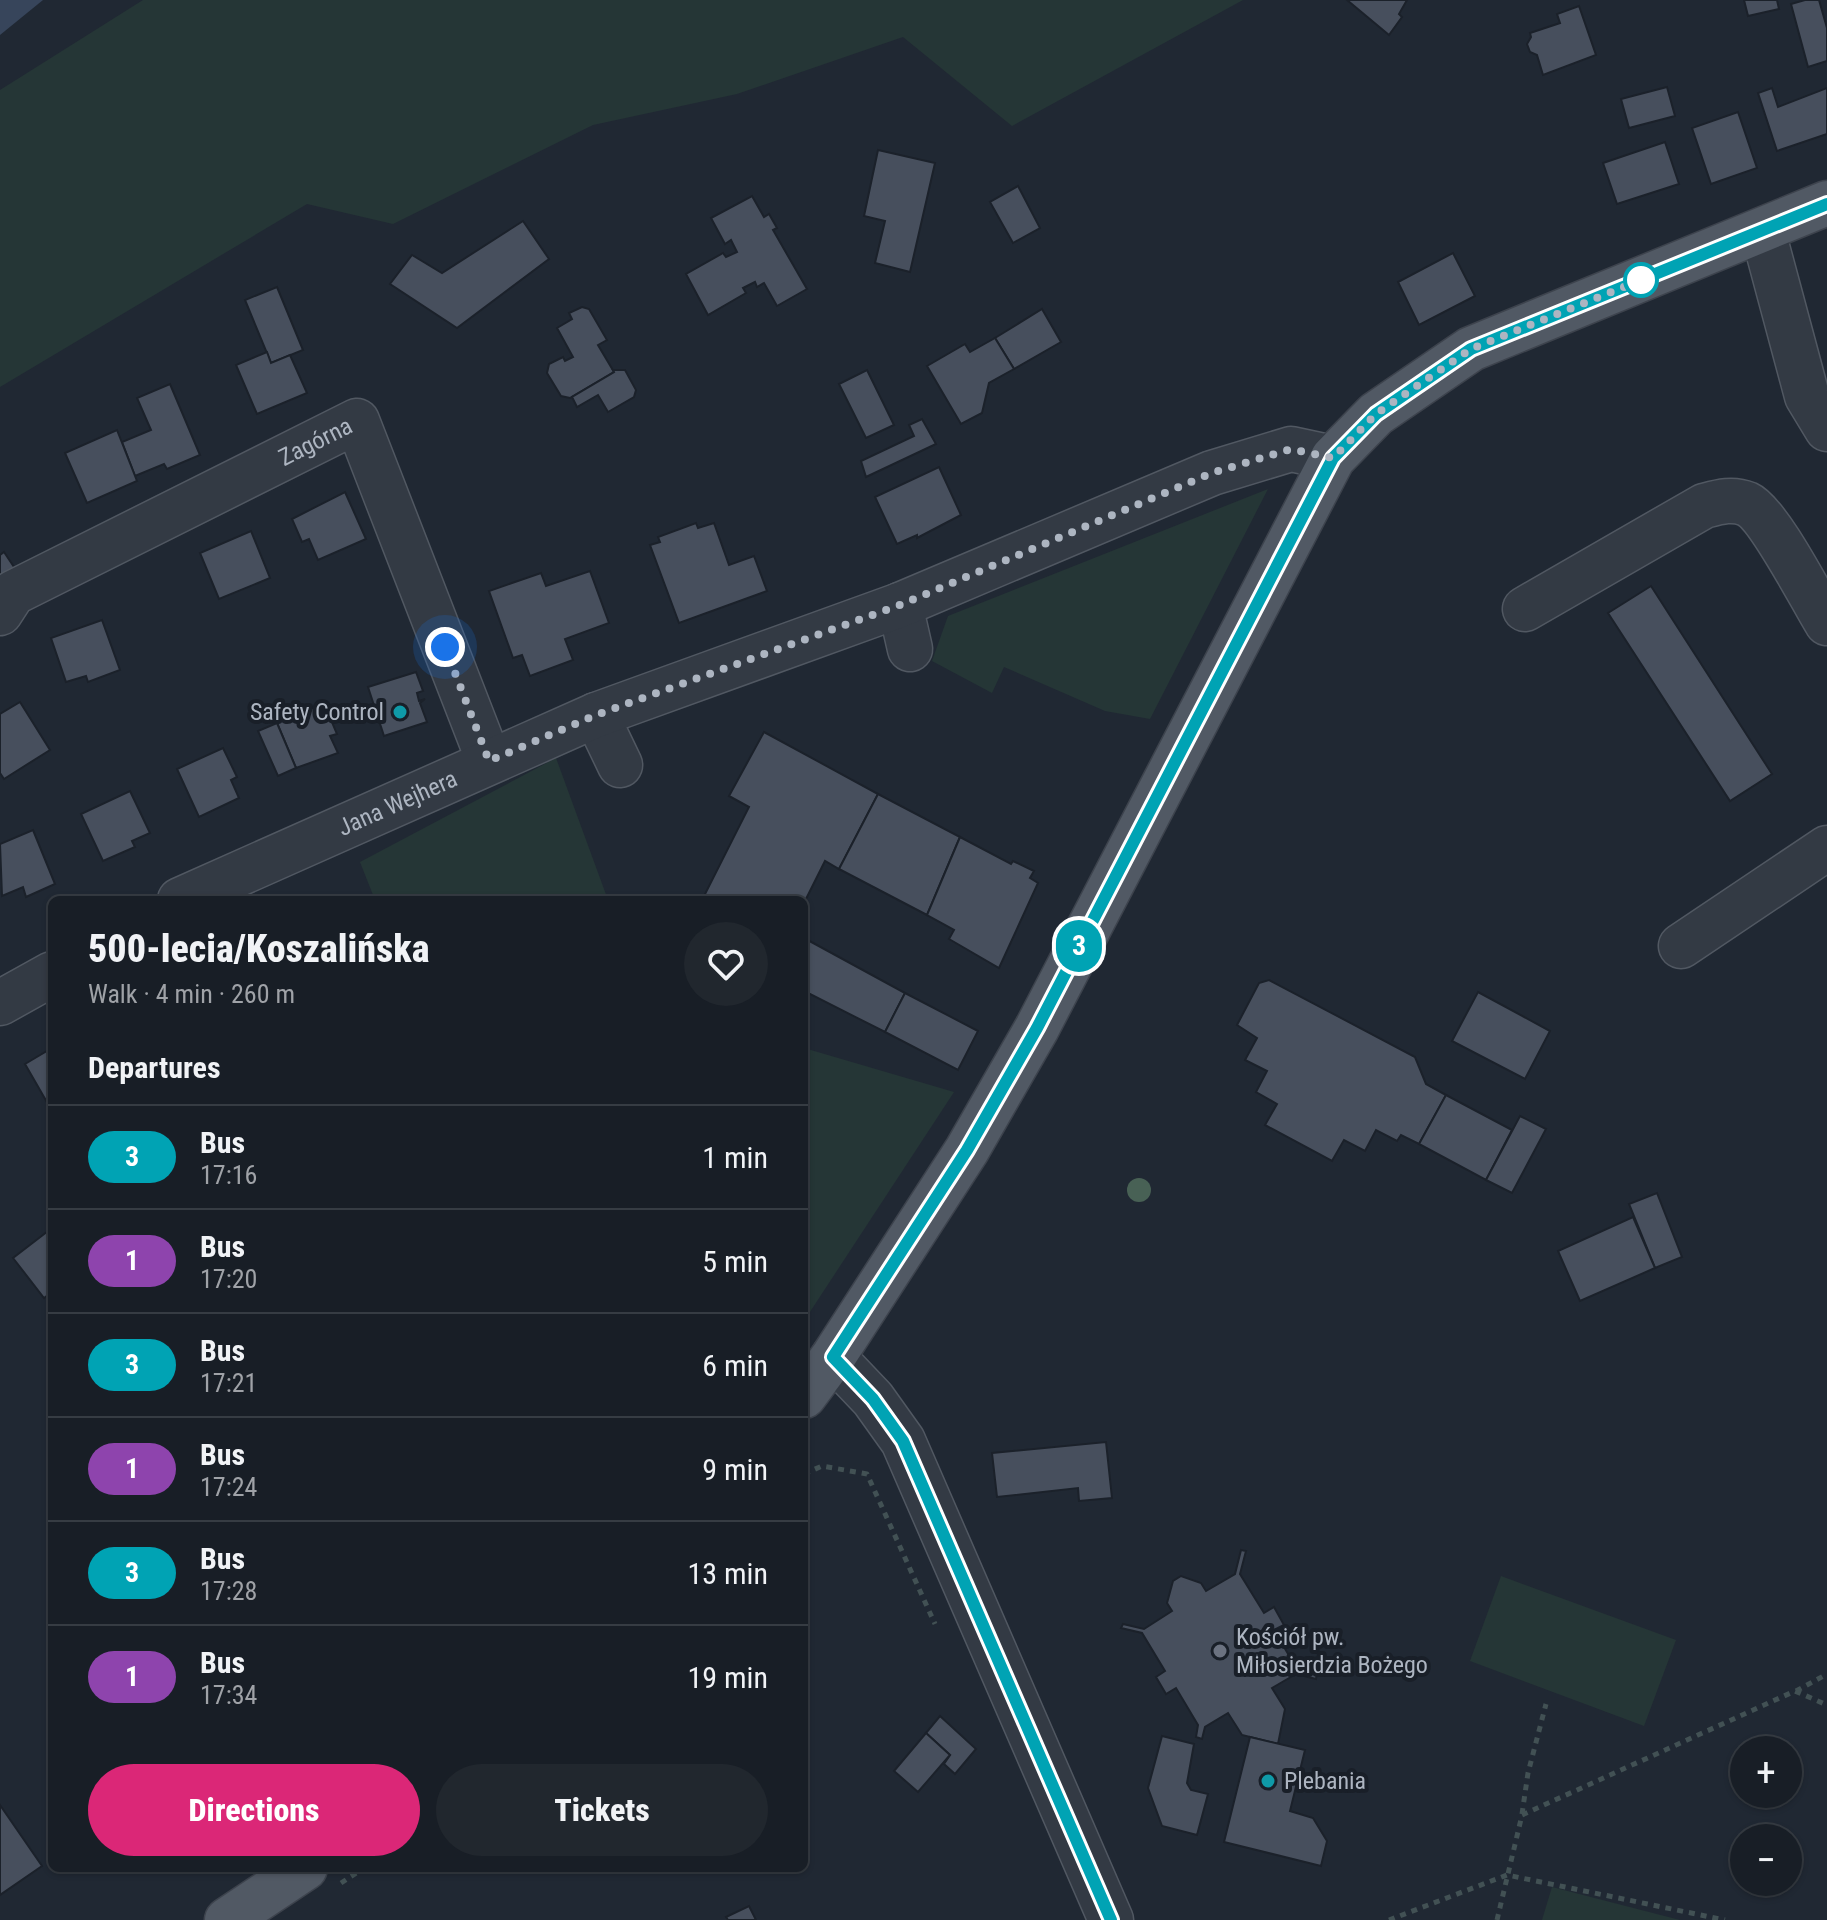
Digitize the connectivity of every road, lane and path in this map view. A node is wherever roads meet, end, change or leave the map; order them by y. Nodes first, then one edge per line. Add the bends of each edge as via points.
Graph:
1 (1827, 203) edge
2 (1763, 232) junction
3 (1827, 429) edge
4 (1333, 458) junction
5 (900, 605) junction
6 (1525, 609) dead end
7 (0, 613) edge
8 (1827, 623) edge
9 (910, 649) dead end
10 (596, 715) junction
11 (489, 761) junction
12 (620, 765) dead end
13 (1827, 848) edge
14 (189, 896) edge
15 (1681, 946) dead end
16 (48, 976) edge
17 (0, 1003) edge
18 (833, 1357) junction
19 (808, 1391) edge
20 (808, 1472) edge
21 (940, 1635) dead end
22 (1827, 1674) edge
23 (1795, 1691) junction
24 (1546, 1704) dead end
25 (1827, 1705) edge
26 (1522, 1815) junction
27 (299, 1872) edge
28 (1507, 1875) junction
29 (227, 1920) edge
30 (1111, 1920) edge
31 (1389, 1920) edge
32 (1497, 1920) edge
33 (1725, 1920) edge

1 - 2 main road
2 - 3 street via 1807,396
2 - 4 main road via 1471,349 1376,414
4 - 5 street, Jana Wejhera via 1291,449 1212,473
4 - 18 main road via 1037,1028 967,1150
5 - 9 street
5 - 10 street, Jana Wejhera
6 - 8 street via 1704,506 1728,500 1749,505 1769,526
7 - 11 street, Zagórna via 13,593 357,421
10 - 11 street, Jana Wejhera
10 - 12 street
11 - 14 street, Jana Wejhera
13 - 15 street
16 - 17 street
18 - 19 main road
18 - 30 street via 903,1441
20 - 21 path via 822,1466 867,1474
22 - 23 path
23 - 25 path
23 - 26 path
24 - 26 path
26 - 28 path
27 - 29 main road
28 - 31 path
28 - 32 path
28 - 33 path

